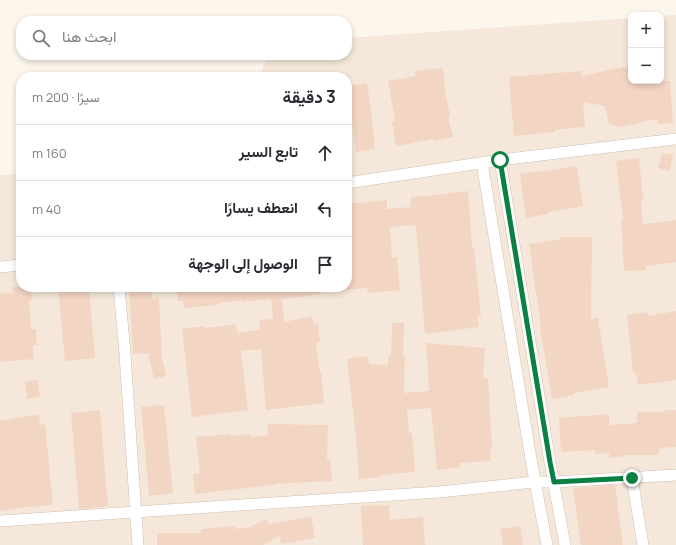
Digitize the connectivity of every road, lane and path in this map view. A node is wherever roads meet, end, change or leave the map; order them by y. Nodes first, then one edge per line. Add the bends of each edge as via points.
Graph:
1 (676, 139) edge
2 (500, 160) junction
3 (482, 163) junction
4 (352, 182) edge
5 (16, 265) edge
6 (0, 267) edge
7 (119, 292) edge
8 (676, 475) edge
9 (632, 478) junction
10 (535, 482) junction
11 (554, 482) junction
12 (136, 512) junction
13 (0, 521) edge
14 (138, 545) edge
15 (547, 545) edge
16 (565, 545) edge
17 (643, 545) edge

1 - 2 street
2 - 3 street
2 - 11 street
3 - 4 street
3 - 10 street
5 - 6 street
7 - 12 street
8 - 9 street
9 - 11 street
9 - 17 street
10 - 11 street
10 - 12 street via 439,492
10 - 15 street
11 - 16 street
12 - 13 street
12 - 14 street

